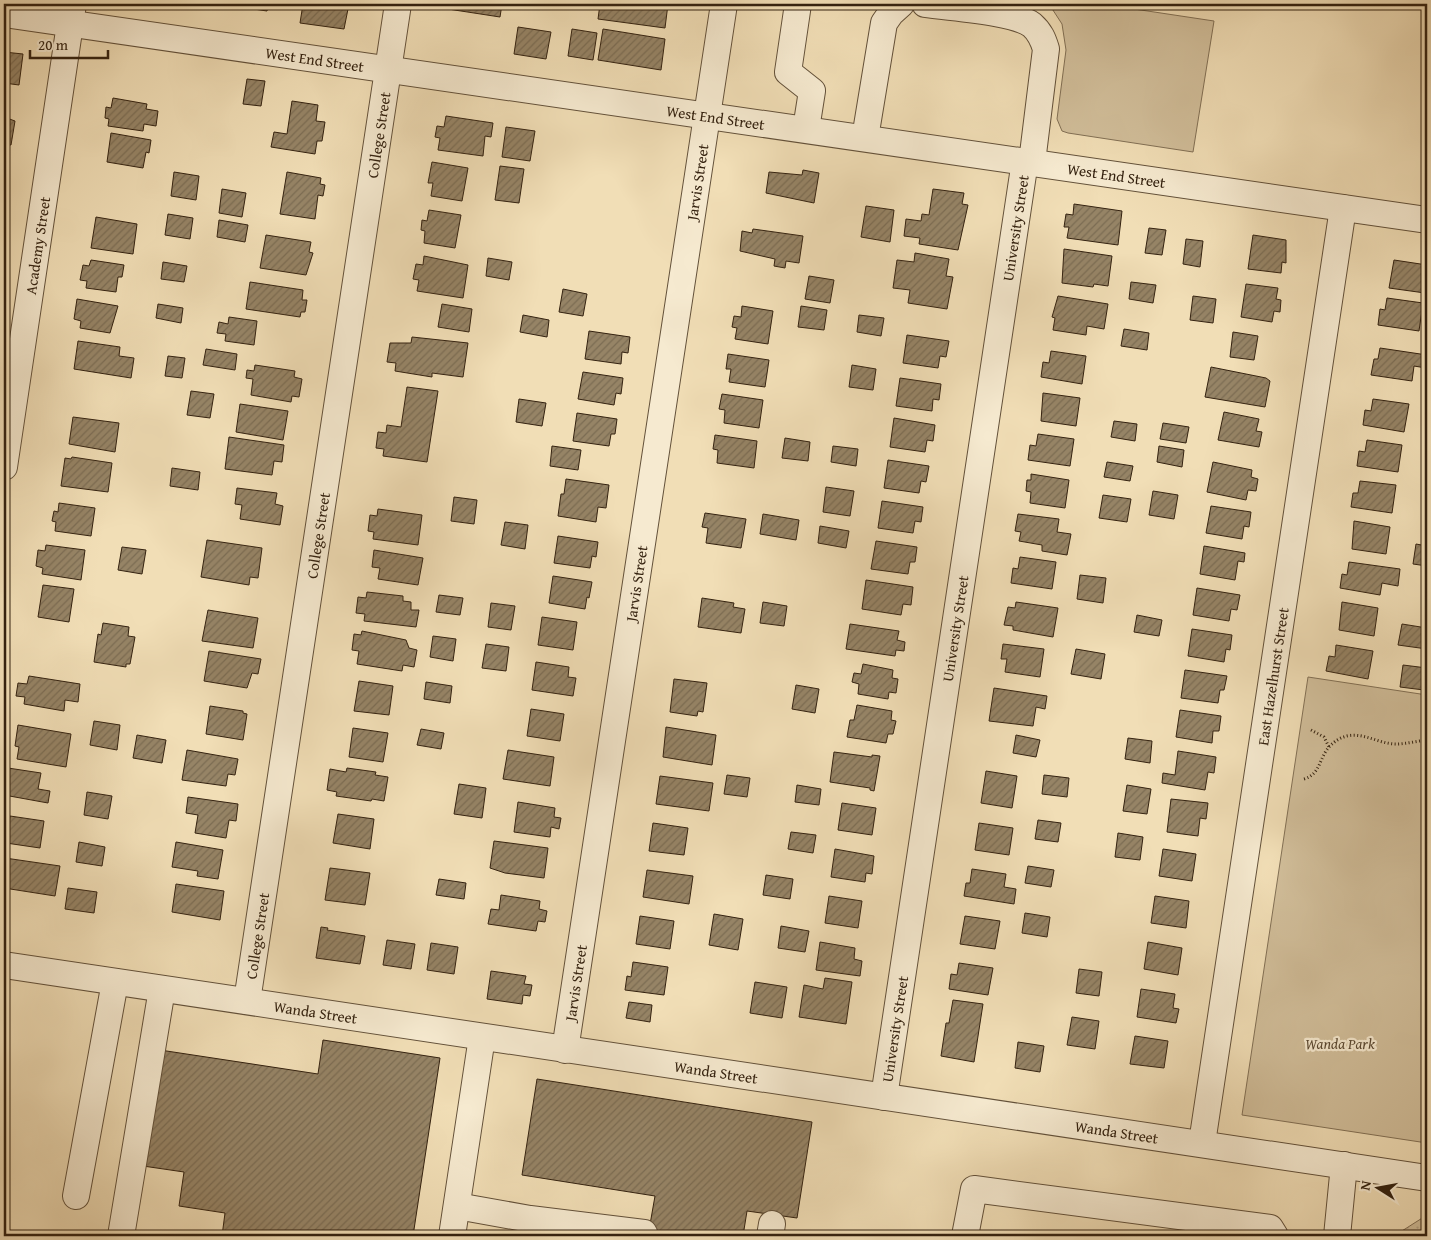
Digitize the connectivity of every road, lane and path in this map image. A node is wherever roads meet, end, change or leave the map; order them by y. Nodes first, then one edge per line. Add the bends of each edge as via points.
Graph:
1 (398, 4) edge
2 (724, 4) edge
3 (798, 4) edge
4 (901, 4) edge
5 (925, 4) edge
6 (4, 14) edge
7 (71, 14) edge
8 (389, 70) junction
9 (707, 115) junction
10 (806, 129) junction
11 (865, 138) junction
12 (1028, 162) junction
13 (1343, 208) junction
14 (1427, 220) edge
15 (4, 467) edge
16 (1311, 730) dead end
17 (1427, 740) edge
18 (1329, 747) junction
19 (1304, 779) dead end
20 (4, 965) edge
21 (115, 982) junction
22 (162, 989) junction
23 (247, 1001) junction
24 (482, 1037) junction
25 (565, 1050) junction
26 (884, 1097) junction
27 (1202, 1143) junction
28 (1344, 1165) junction
29 (1427, 1178) edge
30 (76, 1196) dead end
31 (457, 1206) junction
32 (529, 1228) edge
33 (644, 1233) dead end
34 (121, 1236) edge
35 (452, 1236) edge
36 (965, 1236) edge
37 (1275, 1236) edge
38 (1337, 1236) edge

1 - 8 street, College Street
2 - 9 street, Jarvis Street
3 - 10 street via 788,72 812,91
4 - 11 street via 884,24
5 - 12 street, University Street via 1016,18 1040,33 1046,48
6 - 7 street, West End Street
7 - 8 street, West End Street
7 - 15 street, Academy Street
8 - 9 street, West End Street
8 - 23 street, College Street
9 - 10 street, West End Street
9 - 25 street, Jarvis Street
10 - 11 street, West End Street
11 - 12 street, West End Street
12 - 13 street, West End Street
12 - 26 street, University Street
13 - 14 street, West End Street
13 - 27 street, East Hazelhurst Street
16 - 18 path via 1324,737
17 - 18 path via 1394,744 1359,735 1339,740
18 - 19 path via 1314,774
20 - 21 street, Wanda Street
21 - 22 street, Wanda Street
21 - 30 street
22 - 23 street, Wanda Street
22 - 34 street
23 - 24 street, Wanda Street
24 - 25 street, Wanda Street
24 - 31 street
25 - 26 street, Wanda Street
26 - 27 street, Wanda Street
27 - 28 street, Wanda Street
28 - 29 street, Wanda Street
28 - 38 street
31 - 32 street
31 - 35 street
32 - 33 street
36 - 37 street via 974,1189 1270,1228

